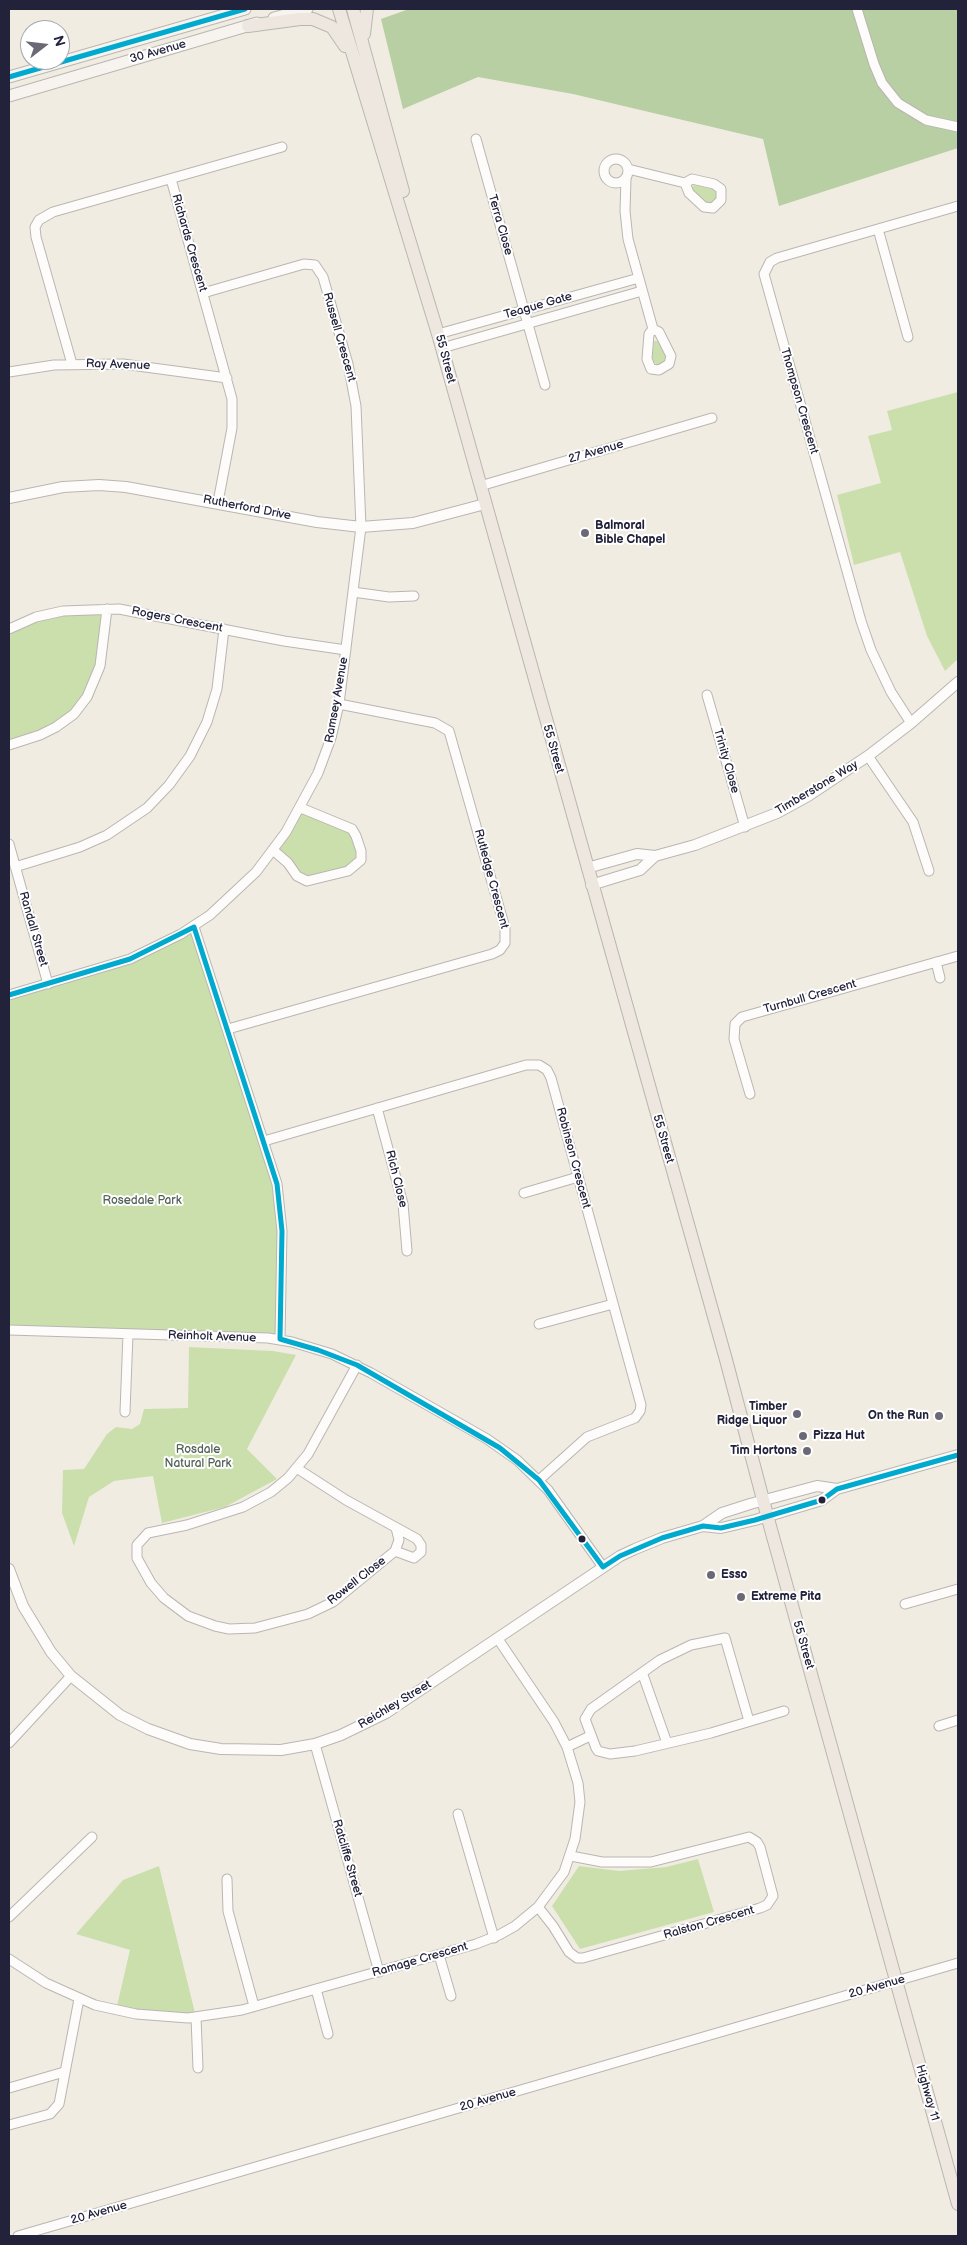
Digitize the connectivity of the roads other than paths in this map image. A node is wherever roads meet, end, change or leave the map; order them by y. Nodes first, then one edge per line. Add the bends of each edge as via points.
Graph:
1 (245, 9) edge
2 (307, 9) edge
3 (339, 9) edge
4 (353, 9) edge
5 (367, 9) edge
6 (857, 9) edge
7 (248, 26) junction
8 (364, 47) junction
9 (352, 58) junction
10 (9, 76) edge
11 (9, 96) edge
12 (958, 127) edge
13 (476, 139) dead end
14 (282, 147) dead end
15 (628, 169) junction
16 (171, 179) junction
17 (626, 179) junction
18 (685, 183) dead end
19 (958, 206) edge
20 (878, 229) junction
21 (639, 278) junction
22 (642, 291) junction
23 (203, 293) junction
24 (428, 298) junction
25 (524, 310) junction
26 (528, 324) junction
27 (653, 329) dead end
28 (438, 334) junction
29 (908, 337) dead end
30 (442, 348) junction
31 (72, 364) junction
32 (9, 372) edge
33 (227, 378) junction
34 (545, 385) dead end
35 (712, 418) dead end
36 (480, 486) junction
37 (9, 498) edge
38 (218, 502) junction
39 (485, 504) junction
40 (361, 527) junction
41 (353, 592) junction
42 (414, 596) dead end
43 (107, 609) junction
44 (9, 628) edge
45 (224, 629) junction
46 (346, 650) junction
47 (958, 682) edge
48 (707, 695) dead end
49 (339, 704) junction
50 (911, 723) junction
51 (9, 745) edge
52 (868, 756) junction
53 (301, 808) junction
54 (745, 827) junction
55 (9, 844) edge
56 (274, 850) junction
57 (655, 856) junction
58 (15, 867) junction
59 (587, 868) junction
60 (929, 871) dead end
61 (591, 885) junction
62 (194, 926) junction
63 (958, 956) edge
64 (936, 962) junction
65 (940, 978) dead end
66 (48, 984) junction
67 (9, 995) edge
68 (228, 1029) junction
69 (750, 1094) dead end
70 (377, 1108) junction
71 (264, 1141) junction
72 (578, 1177) junction
73 (524, 1193) dead end
74 (407, 1251) dead end
75 (613, 1304) junction
76 (539, 1324) dead end
77 (9, 1330) edge
78 (128, 1334) junction
79 (280, 1339) junction
80 (357, 1365) junction
81 (125, 1412) dead end
82 (958, 1455) edge
83 (298, 1469) junction
84 (539, 1480) junction
85 (837, 1489) junction
86 (762, 1501) junction
87 (767, 1517) junction
88 (703, 1526) junction
89 (396, 1528) junction
90 (395, 1551) junction
91 (603, 1567) junction
92 (9, 1569) edge
93 (958, 1589) edge
94 (905, 1604) dead end
95 (498, 1640) junction
96 (643, 1675) junction
97 (71, 1676) junction
98 (784, 1711) dead end
99 (958, 1720) edge
100 (749, 1722) junction
101 (939, 1726) dead end
102 (590, 1736) junction
103 (9, 1743) edge
104 (667, 1743) junction
105 (315, 1744) junction
106 (567, 1747) junction
107 (458, 1814) dead end
108 (92, 1837) dead end
109 (571, 1856) junction
110 (227, 1879) dead end
111 (538, 1907) junction
112 (9, 1917) edge
113 (494, 1938) junction
114 (439, 1954) junction
115 (9, 1959) edge
116 (958, 1962) edge
117 (379, 1972) junction
118 (896, 1981) junction
119 (316, 1989) junction
120 (451, 1996) dead end
121 (79, 1999) junction
122 (254, 2006) junction
123 (196, 2017) junction
124 (328, 2034) dead end
125 (198, 2068) dead end
126 (64, 2072) junction
127 (9, 2088) edge
128 (9, 2125) edge
129 (958, 2204) edge
130 (18, 2236) edge

1 - 10 main road, 30 Avenue
2 - 7 main road, 30 Avenue
3 - 9 main road, 55 Street
4 - 8 main road, 55 Street
5 - 8 main road
6 - 12 street via 882,83 898,104 926,120
7 - 9 main road via 300,19 319,20 332,27
7 - 11 main road, 30 Avenue
8 - 24 main road, 55 Street via 412,223
9 - 24 main road, 55 Street
13 - 25 street, Terra Close
14 - 16 street
15 - 17 street
15 - 17 street via 617,159 609,161 604,168 610,182
15 - 18 street
16 - 23 street, Richards Crescent
16 - 31 street, Richards Crescent via 53,212 36,224 36,237
17 - 21 street via 626,226
19 - 20 street, Thompson Crescent
20 - 29 street
20 - 50 street, Thompson Crescent via 773,260 767,265 764,279 861,621 891,692
21 - 22 street
21 - 25 street, Teague Gate
22 - 26 street, Teague Gate
22 - 27 street
23 - 33 street, Richards Crescent
23 - 40 street, Russell Crescent via 304,264 315,265 320,271 354,393
24 - 28 main road, 55 Street
25 - 26 street, Terra Close
25 - 28 street, Teague Gate
26 - 30 street, Teague Gate
26 - 34 street, Terra Close
28 - 30 main road, 55 Street
30 - 36 main road, 55 Street
31 - 32 street, Ray Avenue
31 - 33 street, Ray Avenue via 141,365
33 - 38 street, Richards Crescent via 233,419
35 - 36 street, 27 Avenue
36 - 39 main road, 55 Street
37 - 38 street, Rutherford Drive via 62,487 99,485 147,489
38 - 40 street, Rutherford Drive via 317,522
39 - 40 street, Rutherford Drive via 413,523
39 - 59 main road, 55 Street
40 - 41 street, Ramsey Avenue
41 - 42 street via 389,597
41 - 46 street, Ramsey Avenue
43 - 44 street, Rogers Crescent via 51,613
43 - 45 street, Rogers Crescent
43 - 51 street via 100,666 87,696 74,714 56,727
45 - 46 street, Rogers Crescent
45 - 58 street via 217,689 207,722 190,756 169,785 147,808 107,835
46 - 49 street, Ramsey Avenue
47 - 50 street, Timberstone Way
48 - 54 street, Trinity Close
49 - 53 street, Ramsey Avenue via 326,756
49 - 68 street, Rutledge Crescent via 435,722 449,731 505,928 505,943 492,954
50 - 52 street, Timberstone Way
52 - 54 street, Timberstone Way via 808,796
52 - 60 street via 913,822
53 - 56 street, Ramsey Avenue
53 - 56 street via 352,829 361,851 361,860 348,871 307,881 297,876
54 - 57 street, Timberstone Way
55 - 58 street, Randall Street
56 - 62 street, Ramsey Avenue via 242,886
57 - 59 street, Timberstone Way via 637,854
57 - 61 street, Timberstone Way via 640,870
58 - 66 street, Randall Street
59 - 61 main road, 55 Street
61 - 86 main road, 55 Street via 722,1347
62 - 66 street, Ramsey Avenue via 130,959
62 - 68 street
63 - 64 street, Turnbull Crescent
64 - 65 street
64 - 69 street, Turnbull Crescent via 742,1017 736,1024 734,1039
66 - 67 street, Ramsey Avenue
68 - 71 street
70 - 71 street, Robinson Crescent
70 - 72 street, Robinson Crescent via 526,1065 538,1065 551,1078
70 - 74 street, Rich Close via 403,1204
71 - 79 street via 277,1184 282,1216
72 - 73 street
72 - 75 street, Robinson Crescent
75 - 76 street
75 - 84 street, Robinson Crescent via 640,1399 640,1411 631,1420 582,1440
77 - 78 street, Reinholt Avenue
78 - 79 street, Reinholt Avenue
78 - 81 street
79 - 80 street, Reinholt Avenue
80 - 83 street, Rowell Close
80 - 84 street, Reinholt Avenue via 494,1443
82 - 85 street
83 - 89 street
83 - 90 street, Rowell Close via 271,1492 243,1507 143,1536 137,1545 137,1558 164,1598 201,1622 229,1628 255,1628 294,1619 322,1608
84 - 91 street, Reinholt Avenue
85 - 86 street, Reichley Street via 817,1486
85 - 87 street, Reichley Street via 822,1500
86 - 87 main road, 55 Street
86 - 88 street, Reichley Street via 722,1513
87 - 88 street, Reichley Street via 721,1528
87 - 118 main road, 55 Street
88 - 91 street, Reichley Street via 648,1543
89 - 90 street, Rowell Close via 399,1540
89 - 90 street via 417,1539 421,1548 414,1558
91 - 95 street, Reichley Street
92 - 97 street, Reichley Street via 34,1628
93 - 94 street
95 - 105 street, Reichley Street via 386,1713 356,1730
95 - 106 street, Ramage Crescent via 554,1722
96 - 100 street via 660,1660 691,1645 725,1638
96 - 102 street via 588,1712 585,1724
96 - 104 street
97 - 103 street
97 - 105 street, Reichley Street via 120,1715 190,1744 256,1751
98 - 100 street
99 - 101 street
100 - 104 street
102 - 104 street via 598,1751 606,1753 635,1751
102 - 106 street
105 - 117 street, Ratcliffe Street
106 - 109 street, Ramage Crescent via 580,1802
107 - 113 street
108 - 112 street
109 - 111 street, Ramage Crescent via 558,1882
109 - 111 street, Ralston Crescent via 617,1863 650,1862 749,1837 760,1847 772,1896 767,1905 760,1908 583,1958 569,1952
110 - 122 street via 228,1911
111 - 113 street, Ramage Crescent
113 - 114 street, Ramage Crescent
114 - 117 street, Ramage Crescent
114 - 120 street
115 - 121 street, Ramage Crescent
116 - 118 street, 20 Avenue
117 - 119 street, Ramage Crescent
118 - 129 main road, Highway 11
118 - 130 street, 20 Avenue
119 - 122 street, Ramage Crescent
119 - 124 street
121 - 123 street, Ramage Crescent via 136,2014
121 - 126 street
122 - 123 street, Ramage Crescent
123 - 125 street
126 - 127 street
126 - 128 street via 59,2104 54,2111

